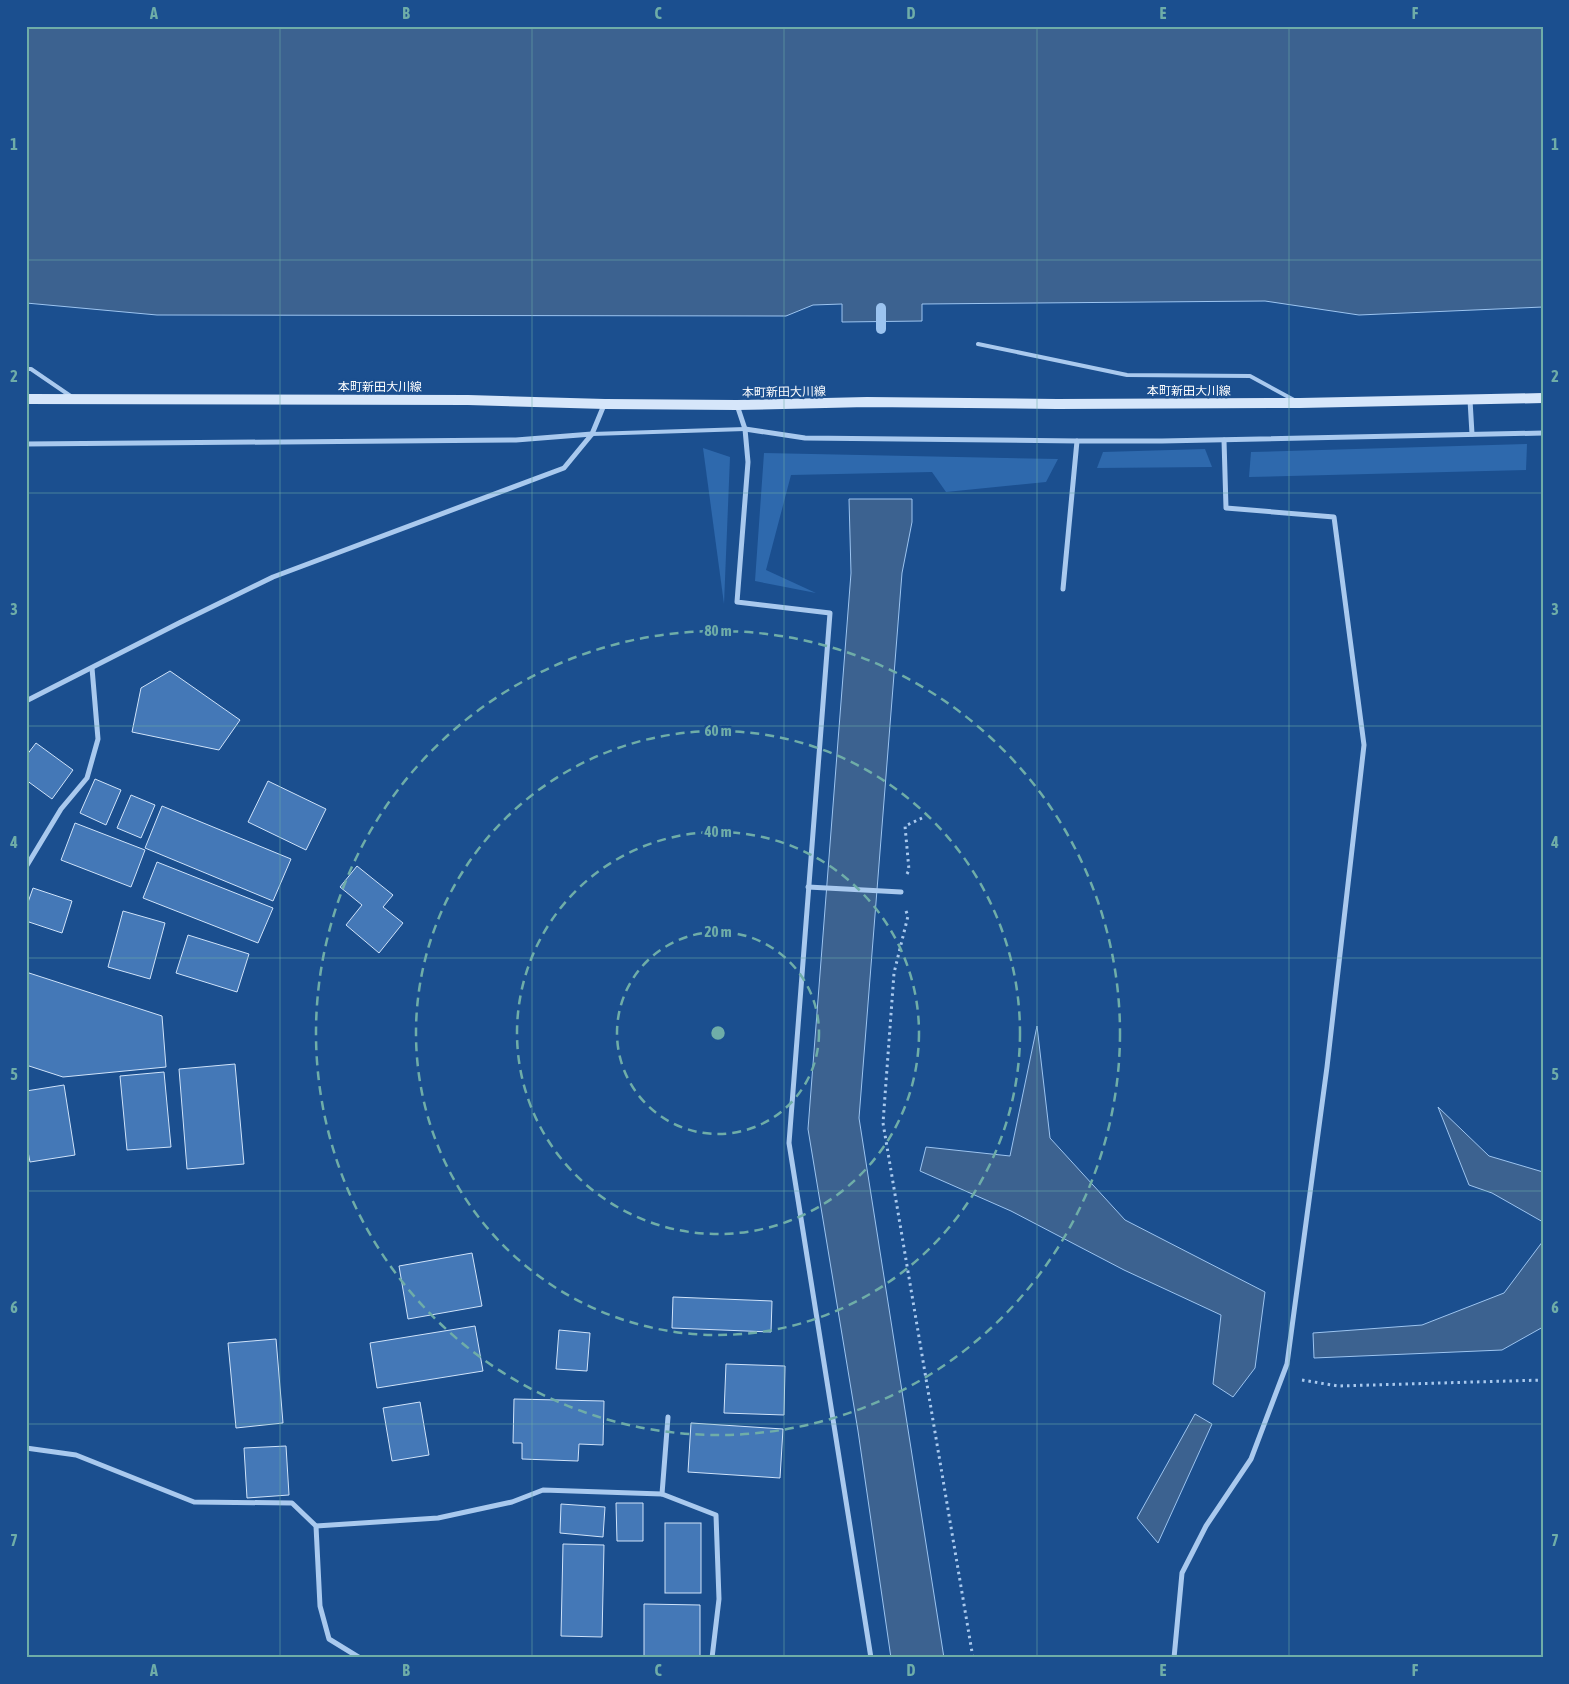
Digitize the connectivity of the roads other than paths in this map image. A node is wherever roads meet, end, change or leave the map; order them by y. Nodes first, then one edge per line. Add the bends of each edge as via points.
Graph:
1 (978, 344) dead end
2 (26, 369) edge
3 (74, 398) junction
4 (1543, 398) edge
5 (26, 399) edge
6 (1470, 400) junction
7 (1300, 403) junction
8 (604, 404) junction
9 (737, 405) junction
10 (746, 429) junction
11 (1543, 433) edge
12 (592, 434) junction
13 (1472, 434) junction
14 (1224, 440) junction
15 (1077, 441) junction
16 (26, 444) edge
17 (1063, 588) dead end
18 (92, 668) junction
19 (26, 701) edge
20 (26, 867) edge
21 (808, 887) junction
22 (901, 892) road end
23 (668, 1416) dead end
24 (26, 1448) edge
25 (662, 1494) junction
26 (316, 1526) junction
27 (360, 1658) edge
28 (712, 1658) edge
29 (871, 1658) edge
30 (1174, 1658) edge

1 - 7 lane via 1127,376 1250,376
2 - 3 lane via 31,369
3 - 5 main road, 本町新田大川線
3 - 8 main road, 本町新田大川線
4 - 6 main road, 本町新田大川線
6 - 7 main road, 本町新田大川線
6 - 13 street
7 - 9 main road, 本町新田大川線 via 867,402
8 - 9 main road, 本町新田大川線
8 - 12 street
9 - 10 street
10 - 12 lane
10 - 15 street via 805,438
10 - 21 street via 748,462 736,602 830,613
11 - 13 street
12 - 16 street via 516,440
12 - 18 street via 564,468 273,577
13 - 14 street
14 - 15 street
14 - 30 street via 1226,508 1334,517 1364,745 1327,1067 1287,1364 1251,1459 1206,1526 1182,1573
15 - 17 street
18 - 19 street
18 - 20 street via 98,739 87,778 61,809
21 - 22 street
21 - 29 street via 789,1143
23 - 25 street
24 - 26 street via 76,1455 194,1502 292,1503
25 - 26 street via 543,1490 512,1502 438,1518
25 - 28 street via 716,1515 718,1599
26 - 27 street via 320,1606 329,1639

